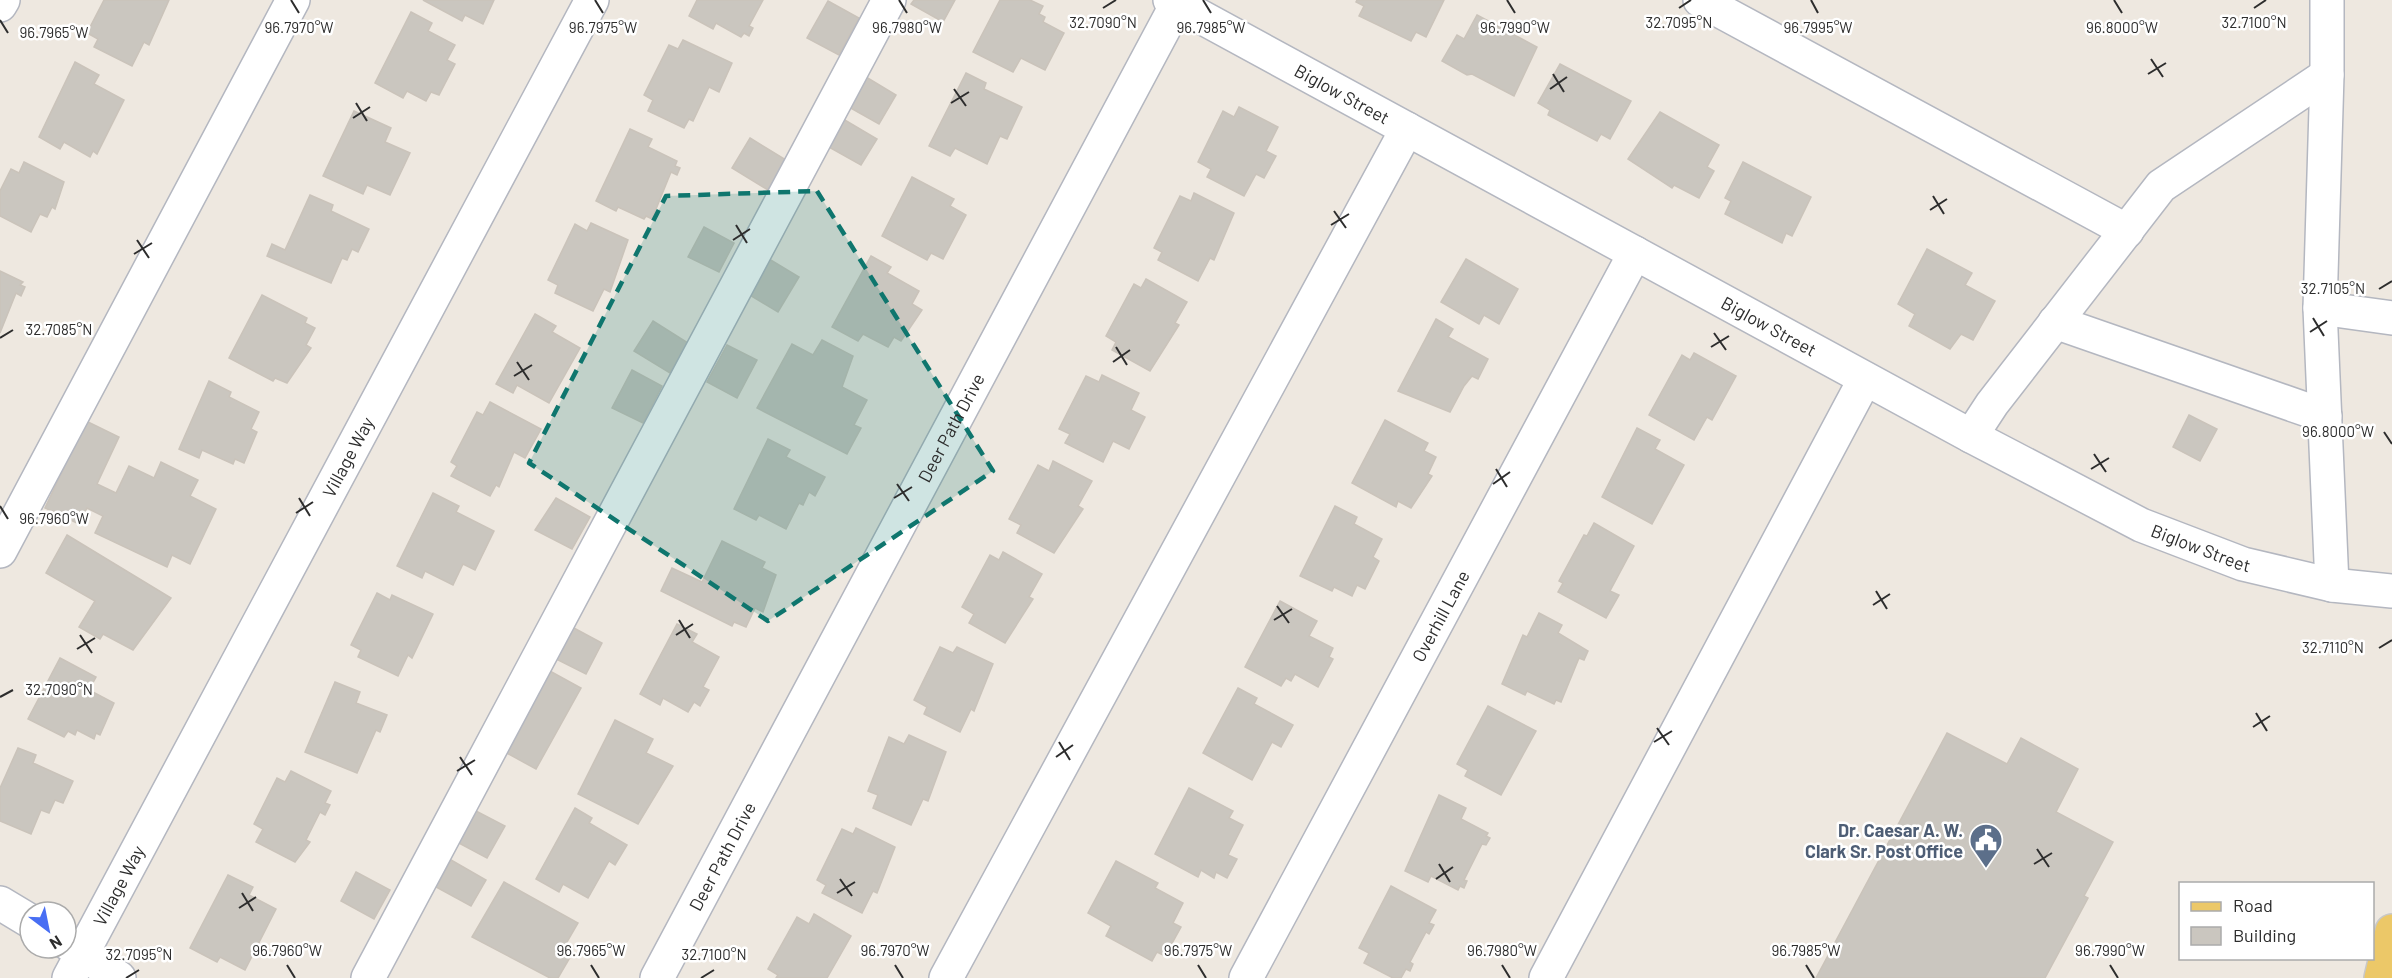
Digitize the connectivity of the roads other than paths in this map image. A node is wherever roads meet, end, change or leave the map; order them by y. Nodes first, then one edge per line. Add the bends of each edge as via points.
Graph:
1 (3, 0) edge
2 (293, 0) edge
3 (592, 0) edge
4 (889, 0) edge
5 (1700, 0) edge
6 (2327, 0) edge
7 (1174, 2) edge
8 (0, 5) edge
9 (2327, 75) junction
10 (1407, 129) junction
11 (2127, 231) junction
12 (1635, 254) junction
13 (2320, 308) junction
14 (2392, 318) edge
15 (2055, 322) junction
16 (1865, 379) junction
17 (2325, 416) junction
18 (1971, 436) junction
19 (0, 551) edge
20 (2332, 585) junction
21 (2392, 591) edge
22 (0, 903) edge
23 (18, 914) edge
24 (2391, 940) edge
25 (78, 948) edge
26 (78, 959) edge
27 (119, 978) edge
28 (368, 978) edge
29 (657, 978) edge
30 (946, 978) edge
31 (1246, 978) edge
32 (1546, 978) edge
33 (2381, 978) edge

1 - 8 street
2 - 19 street
3 - 25 street, Village Way
4 - 28 street
5 - 11 street
6 - 9 street
7 - 10 street, Biglow Street
7 - 29 street, Deer Path Drive
9 - 11 street via 2162,186
9 - 13 street
10 - 12 street, Biglow Street
10 - 30 street
11 - 15 street
12 - 16 street, Biglow Street
12 - 31 street, Overhill Lane
13 - 14 street
13 - 17 street
15 - 17 street
15 - 18 street
16 - 18 street, Biglow Street
16 - 32 street
17 - 20 street
18 - 20 street, Biglow Street via 2141,525 2242,564
20 - 21 street, Biglow Street
22 - 23 street
24 - 33 main road
26 - 27 street

